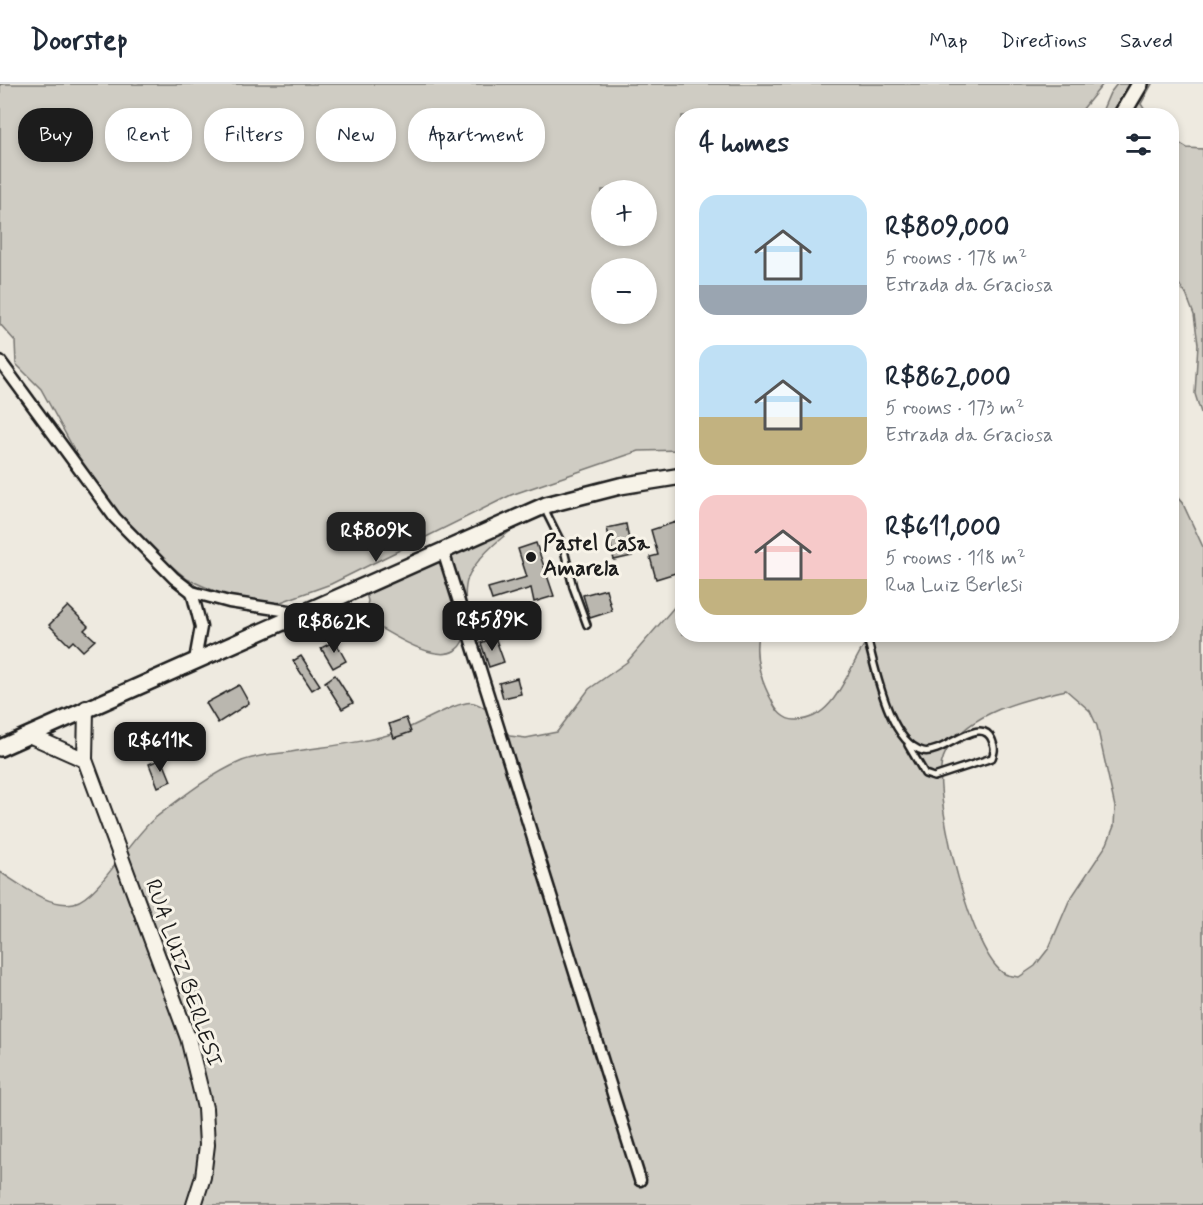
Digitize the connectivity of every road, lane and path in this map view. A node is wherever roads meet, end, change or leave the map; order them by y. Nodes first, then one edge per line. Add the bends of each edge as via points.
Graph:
1 (1140, 84) edge
2 (1126, 108) edge
3 (0, 361) edge
4 (675, 477) edge
5 (546, 505) junction
6 (443, 551) junction
7 (192, 592) junction
8 (305, 614) junction
9 (587, 625) dead end
10 (868, 642) edge
11 (195, 660) junction
12 (86, 708) junction
13 (29, 735) junction
14 (908, 745) junction
15 (0, 748) edge
16 (85, 760) junction
17 (640, 1180) dead end
18 (194, 1205) edge

1 - 2 main road
3 - 7 street via 115,518
4 - 5 main road
5 - 6 main road
5 - 9 lane
6 - 8 main road
6 - 17 street
7 - 8 street
7 - 11 street via 201,627
8 - 11 main road
10 - 14 lane via 890,716
11 - 12 main road
12 - 13 main road
12 - 16 street, RUA LUIZ BERLESI
13 - 15 main road
13 - 16 street
14 - 14 lane via 925,774 934,777 992,758 995,749 991,736 983,731 973,731 925,752
16 - 18 street, RUA LUIZ BERLESI via 188,1038 205,1108 207,1145

